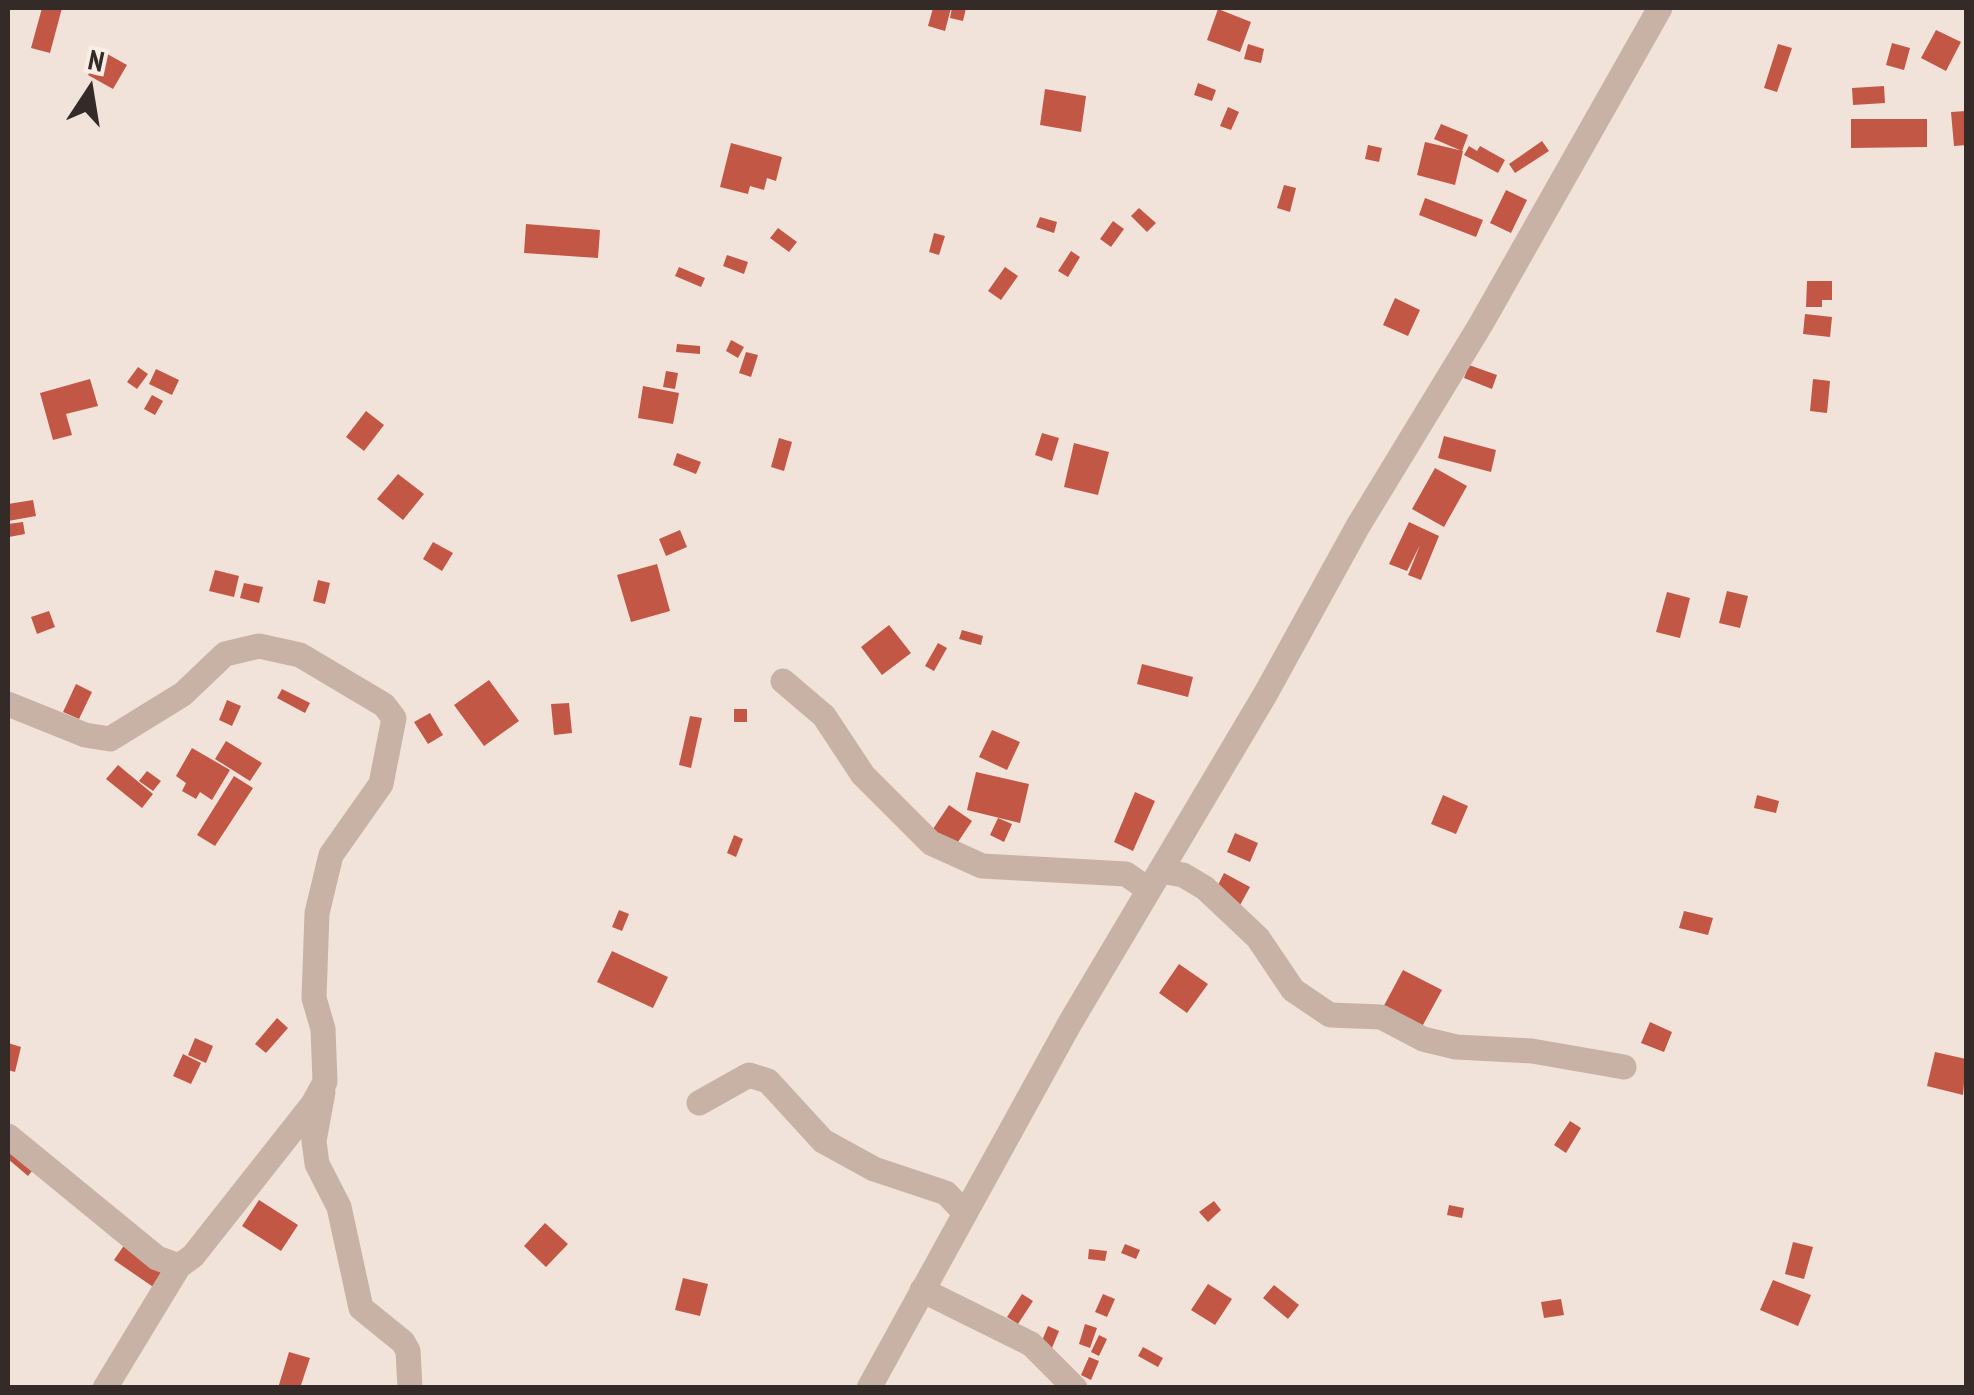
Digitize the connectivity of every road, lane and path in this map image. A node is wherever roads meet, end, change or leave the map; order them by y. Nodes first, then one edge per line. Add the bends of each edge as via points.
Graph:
1 (1660, 8) edge
2 (782, 681) dead end
3 (8, 704) edge
4 (1155, 880) junction
5 (1624, 1067) dead end
6 (324, 1082) junction
7 (700, 1103) dead end
8 (8, 1136) edge
9 (965, 1213) junction
10 (179, 1266) junction
11 (922, 1290) junction
12 (106, 1388) edge
13 (410, 1388) edge
14 (869, 1388) edge
15 (1076, 1388) edge

1 - 4 street
2 - 4 street via 824,716 864,774 931,843 982,866
3 - 6 street via 85,735 110,738 183,694 224,654 259,646 300,655 384,705 394,718 381,784 330,855 317,913 314,998 323,1030
4 - 5 street via 1182,875 1205,888 1258,938 1292,990 1330,1015 1381,1017 1456,1046
4 - 9 street
6 - 10 street via 314,1104
6 - 13 street via 317,1164 339,1207 360,1308 403,1342
7 - 9 street via 749,1076 768,1081 824,1141 874,1169 946,1193
8 - 10 street via 157,1258
9 - 11 street
10 - 12 street
11 - 14 street
11 - 15 street via 1031,1344

